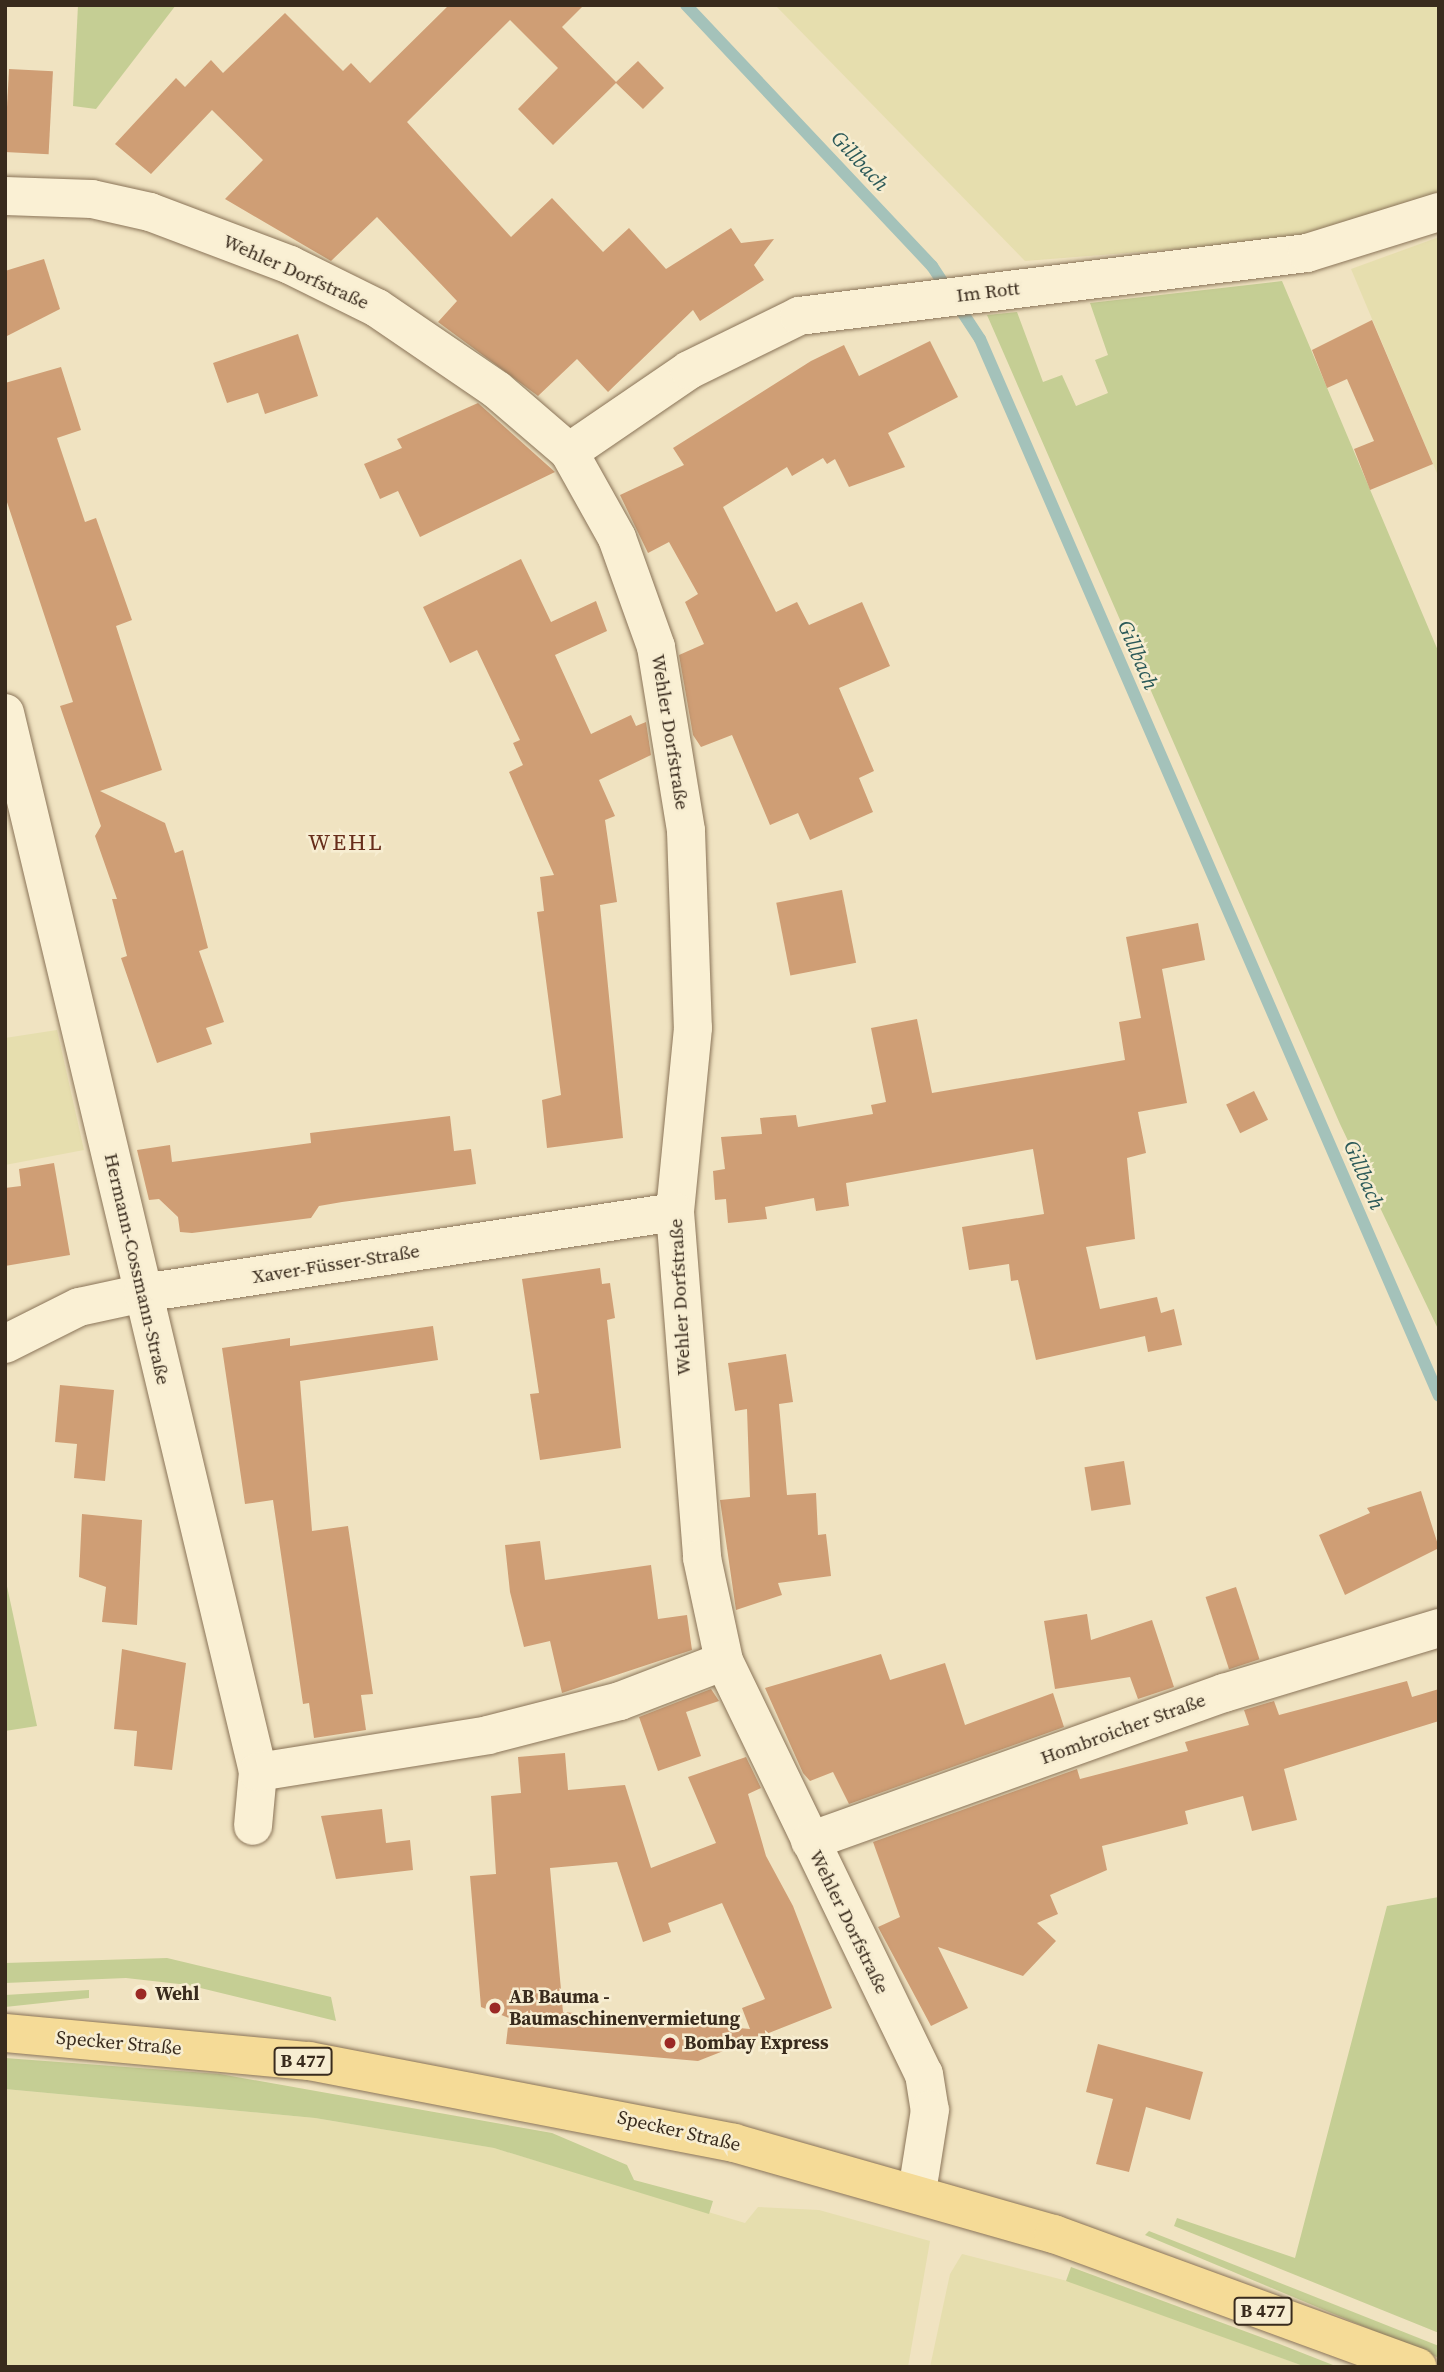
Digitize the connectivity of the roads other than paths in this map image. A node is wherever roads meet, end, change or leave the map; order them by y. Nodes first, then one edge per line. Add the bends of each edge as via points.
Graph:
1 (5, 196) edge
2 (1439, 212) edge
3 (569, 452) junction
4 (5, 713) edge
5 (13, 780) edge
6 (675, 1212) junction
7 (143, 1293) junction
8 (5, 1344) edge
9 (1439, 1628) edge
10 (724, 1661) junction
11 (258, 1772) junction
12 (253, 1826) dead end
13 (810, 1841) junction
14 (5, 2033) edge
15 (917, 2192) junction
16 (1328, 2336) junction
17 (1385, 2367) edge
18 (1417, 2367) edge

1 - 3 street, Wehler Dorfstraße via 118,204 290,265 377,308 453,358
2 - 3 street, Im Rott via 1307,253 799,316 689,370
3 - 6 street, Wehler Dorfstraße via 617,538 648,618 678,771 691,900 694,1028
4 - 5 street, Hermann-Cossmann-Straße
5 - 7 street, Hermann-Cossmann-Straße
6 - 7 street, Xaver-Füsser-Straße
6 - 10 street, Wehler Dorfstraße via 694,1496
7 - 8 street, Xaver-Füsser-Straße via 79,1307
7 - 11 street, Hermann-Cossmann-Straße
9 - 13 street, Hombroicher Straße via 1224,1693
10 - 11 street via 620,1701 488,1735
10 - 13 street, Wehler Dorfstraße
11 - 12 street, Hermann-Cossmann-Straße
13 - 15 street, Wehler Dorfstraße via 923,2074 930,2110
14 - 15 main road, Specker Straße / B 477 via 323,2064 645,2123
15 - 16 main road, Specker Straße / B 477 via 1054,2234
16 - 17 main road, Specker Straße / B 477
16 - 18 main road, Specker Straße / B 477

